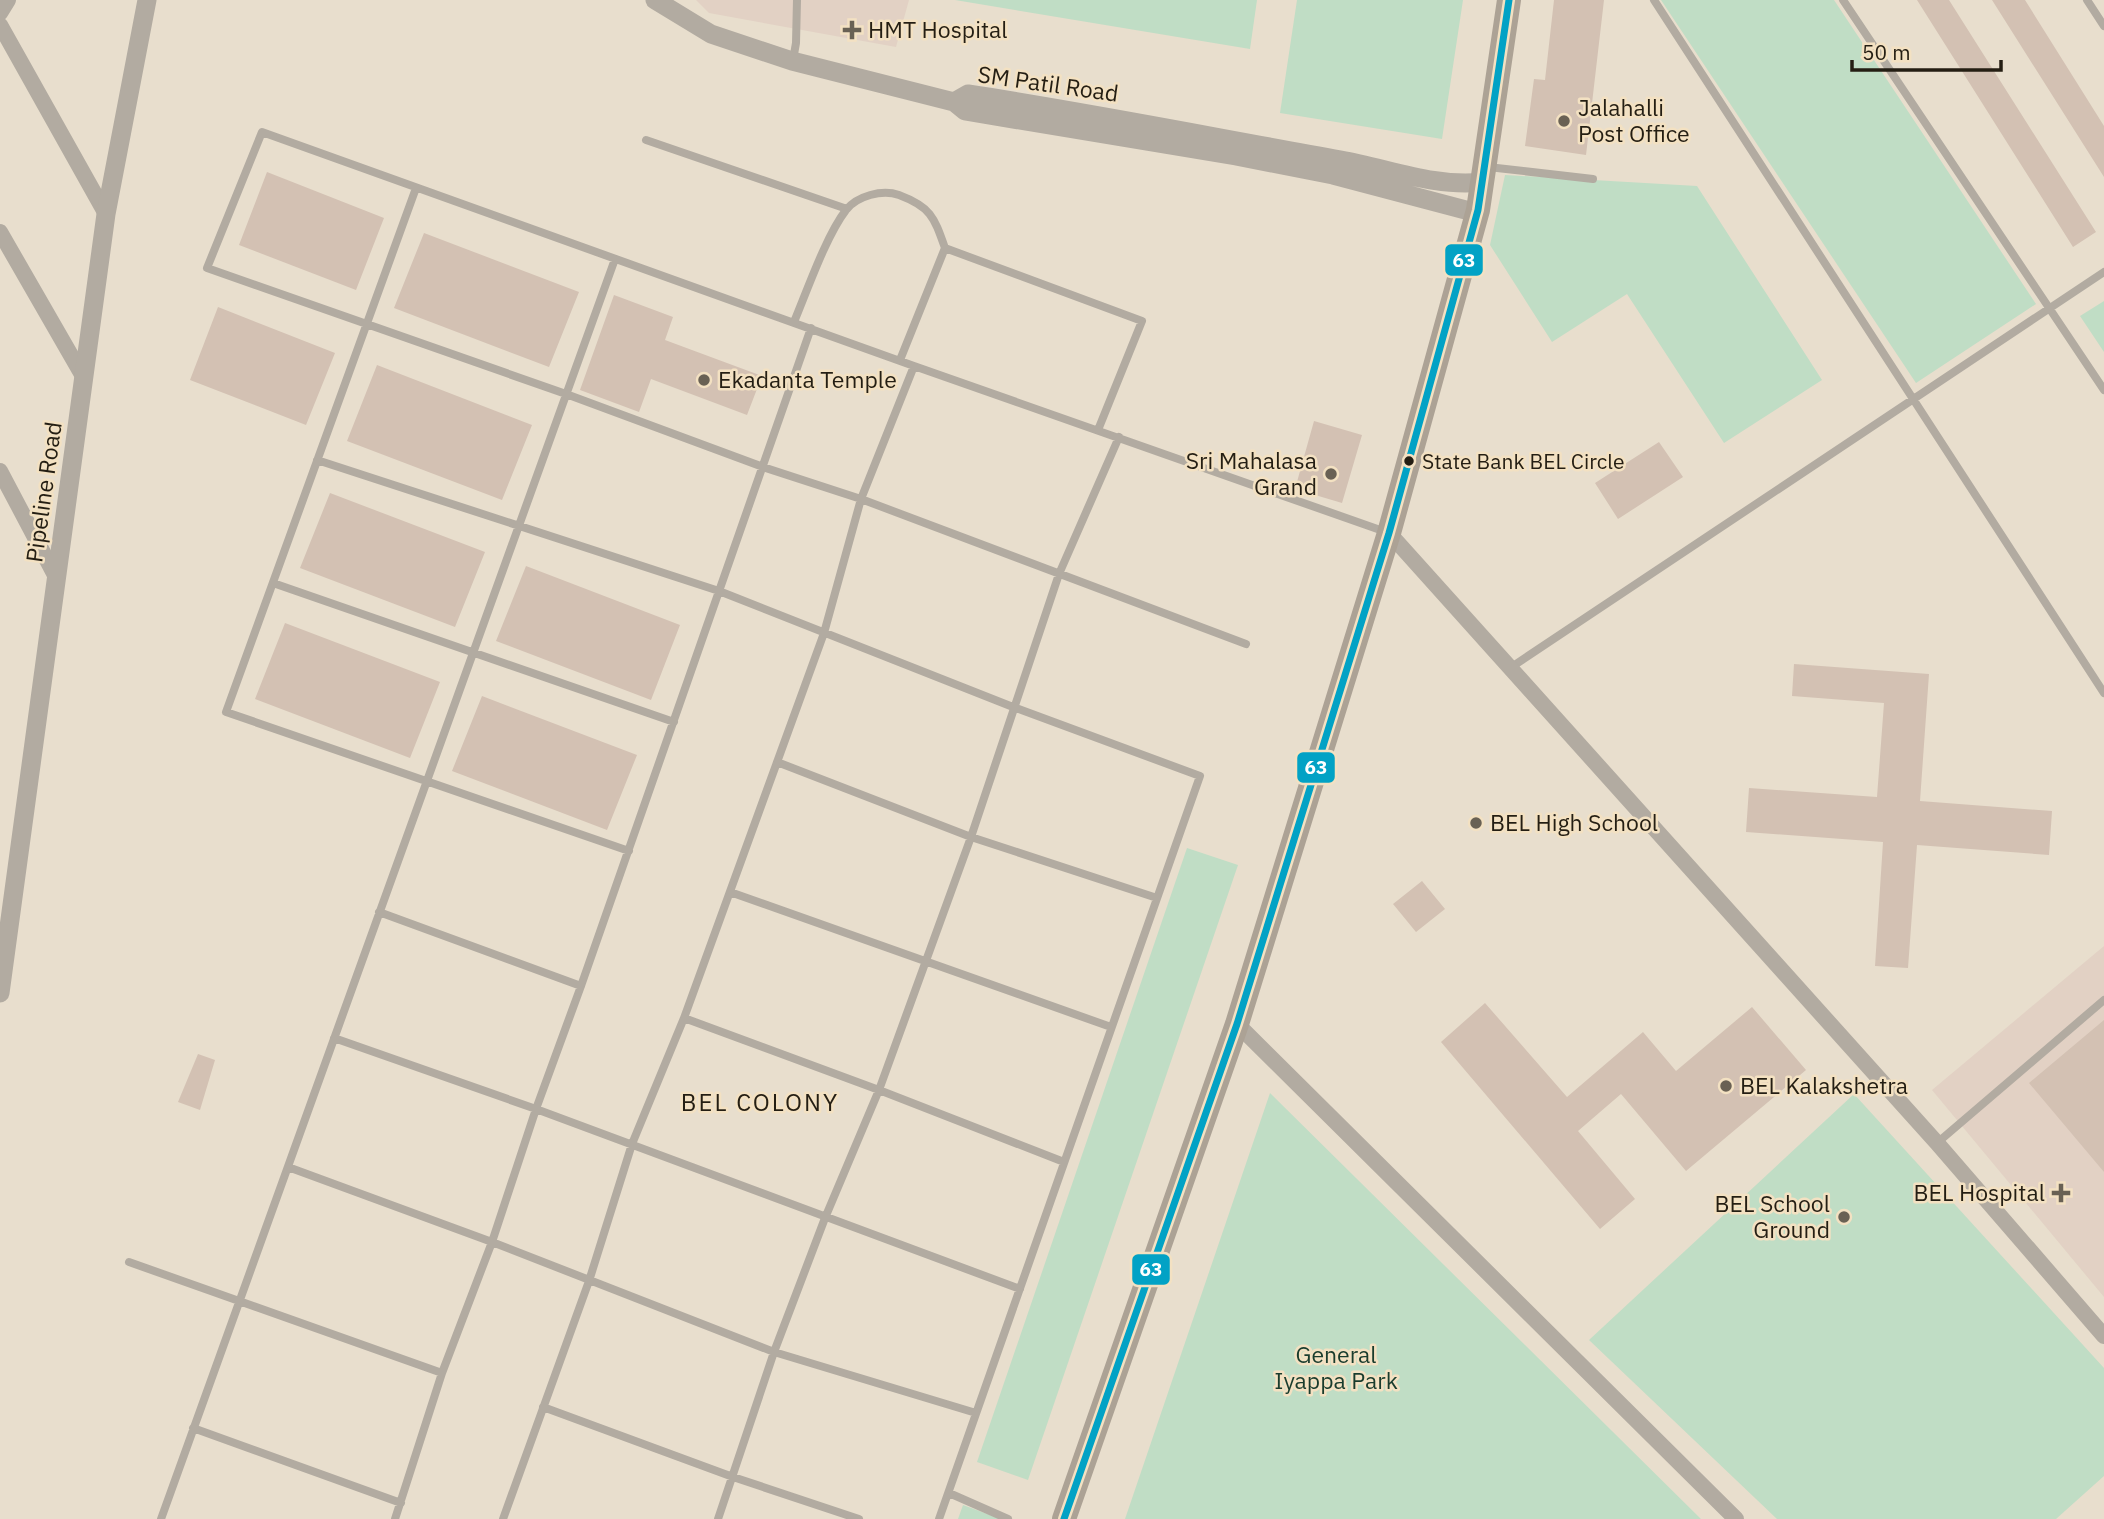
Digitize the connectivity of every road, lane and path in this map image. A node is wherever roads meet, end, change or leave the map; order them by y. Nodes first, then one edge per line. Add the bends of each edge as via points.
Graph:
1 (8, 0) edge
2 (147, 0) edge
3 (655, 0) edge
4 (797, 0) edge
5 (1509, 0) edge
6 (1654, 0) edge
7 (1843, 0) edge
8 (2087, 0) edge
9 (0, 13) edge
10 (0, 25) edge
11 (2104, 26) edge
12 (792, 61) junction
13 (954, 102) junction
14 (646, 140) dead end
15 (1484, 174) junction
16 (1593, 179) dead end
17 (416, 188) junction
18 (846, 209) junction
19 (1477, 213) junction
20 (106, 214) junction
21 (0, 232) edge
22 (945, 248) junction
23 (615, 259) junction
24 (2104, 272) edge
25 (2050, 308) junction
26 (794, 322) junction
27 (366, 325) junction
28 (811, 328) junction
29 (900, 360) junction
30 (914, 366) junction
31 (84, 377) junction
32 (2104, 390) edge
33 (566, 394) junction
34 (1914, 399) junction
35 (1098, 430) junction
36 (1119, 437) junction
37 (317, 460) junction
38 (763, 467) junction
39 (0, 471) edge
40 (861, 499) junction
41 (16, 501) junction
42 (0, 509) edge
43 (519, 525) junction
44 (1389, 533) junction
45 (1059, 574) junction
46 (57, 579) junction
47 (273, 583) junction
48 (719, 591) junction
49 (824, 633) junction
50 (1246, 645) dead end
51 (473, 653) junction
52 (1510, 668) junction
53 (2104, 693) edge
54 (1013, 707) junction
55 (674, 722) junction
56 (777, 762) junction
57 (426, 783) junction
58 (971, 837) junction
59 (629, 851) junction
60 (730, 892) junction
61 (1157, 898) junction
62 (379, 912) junction
63 (926, 962) junction
64 (582, 986) junction
65 (0, 993) edge
66 (2104, 1000) edge
67 (684, 1018) junction
68 (1237, 1024) junction
69 (1111, 1027) junction
70 (334, 1038) junction
71 (878, 1090) junction
72 (536, 1109) junction
73 (1937, 1143) junction
74 (632, 1144) junction
75 (1064, 1162) junction
76 (288, 1167) junction
77 (825, 1218) junction
78 (492, 1241) junction
79 (129, 1262) dead end
80 (589, 1281) junction
81 (1020, 1289) junction
82 (239, 1302) junction
83 (2104, 1336) edge
84 (774, 1352) junction
85 (442, 1373) junction
86 (543, 1407) junction
87 (976, 1413) junction
88 (193, 1428) junction
89 (733, 1477) junction
90 (948, 1493) junction
91 (401, 1503) junction
92 (160, 1519) edge
93 (395, 1519) edge
94 (503, 1519) edge
95 (718, 1519) edge
96 (859, 1519) edge
97 (939, 1519) edge
98 (1009, 1519) edge
99 (1064, 1519) edge
100 (1736, 1519) edge

1 - 9 street
2 - 20 street, Pipeline Road
3 - 12 street, SM Patil Road via 711,34
4 - 12 lane
5 - 15 main road
6 - 34 lane
7 - 25 lane
8 - 11 lane
10 - 20 street
12 - 13 street, SM Patil Road
13 - 15 street, SM Patil Road via 968,94 1068,109 1427,179 1468,184
13 - 19 street via 965,111 1333,175
14 - 18 lane
15 - 16 lane
15 - 19 main road
17 - 23 lane
17 - 27 lane
17 - 27 lane via 262,132 206,268
18 - 22 lane via 867,195 893,193 920,203 936,223
18 - 26 lane
19 - 44 main road
20 - 31 street, Pipeline Road
21 - 31 street
22 - 29 lane
22 - 35 lane via 1142,321
23 - 26 lane
23 - 33 lane
24 - 25 lane
25 - 32 lane
25 - 34 lane
26 - 28 lane
27 - 33 lane
27 - 37 lane
28 - 29 lane
28 - 38 lane
29 - 30 lane
30 - 35 lane
30 - 40 lane
31 - 46 street, Pipeline Road
33 - 38 lane
33 - 43 lane
34 - 52 lane
34 - 53 lane
35 - 36 lane
36 - 44 lane
36 - 45 lane
37 - 43 lane
37 - 47 lane
38 - 40 lane
38 - 48 lane
39 - 41 street
40 - 45 lane
40 - 49 lane
41 - 42 street
41 - 46 street
43 - 48 lane
43 - 51 lane
44 - 52 street
44 - 68 main road
45 - 50 lane
45 - 54 lane
46 - 65 street, Pipeline Road
47 - 51 lane
47 - 57 lane via 226,712
48 - 49 lane
48 - 55 lane
49 - 54 lane
49 - 56 lane
51 - 55 lane
51 - 57 lane
52 - 73 street
54 - 58 lane
54 - 61 lane via 1200,776
55 - 59 lane
56 - 58 lane
56 - 60 lane
57 - 59 lane
57 - 62 lane
58 - 61 lane
58 - 63 lane
59 - 64 lane
60 - 63 lane
60 - 67 lane
61 - 69 lane
62 - 64 lane
62 - 70 lane
63 - 69 lane
63 - 71 lane
64 - 72 lane
66 - 73 lane
67 - 71 lane
67 - 74 lane
68 - 99 main road
68 - 100 street
69 - 75 lane
70 - 72 lane
70 - 76 lane
71 - 75 lane
71 - 77 lane
72 - 74 lane
72 - 78 lane
73 - 83 street
74 - 77 lane
74 - 80 lane
75 - 81 lane
76 - 78 lane
76 - 82 lane
77 - 81 lane
77 - 84 lane
78 - 80 lane
78 - 85 lane
79 - 82 lane
80 - 84 lane
80 - 86 lane
81 - 87 lane
82 - 85 lane
82 - 88 lane
84 - 87 lane
84 - 89 lane
85 - 91 lane
86 - 89 lane
86 - 94 lane
87 - 90 lane
88 - 91 lane
88 - 92 lane
89 - 95 lane
89 - 96 lane
90 - 97 lane
90 - 98 lane
91 - 93 lane

